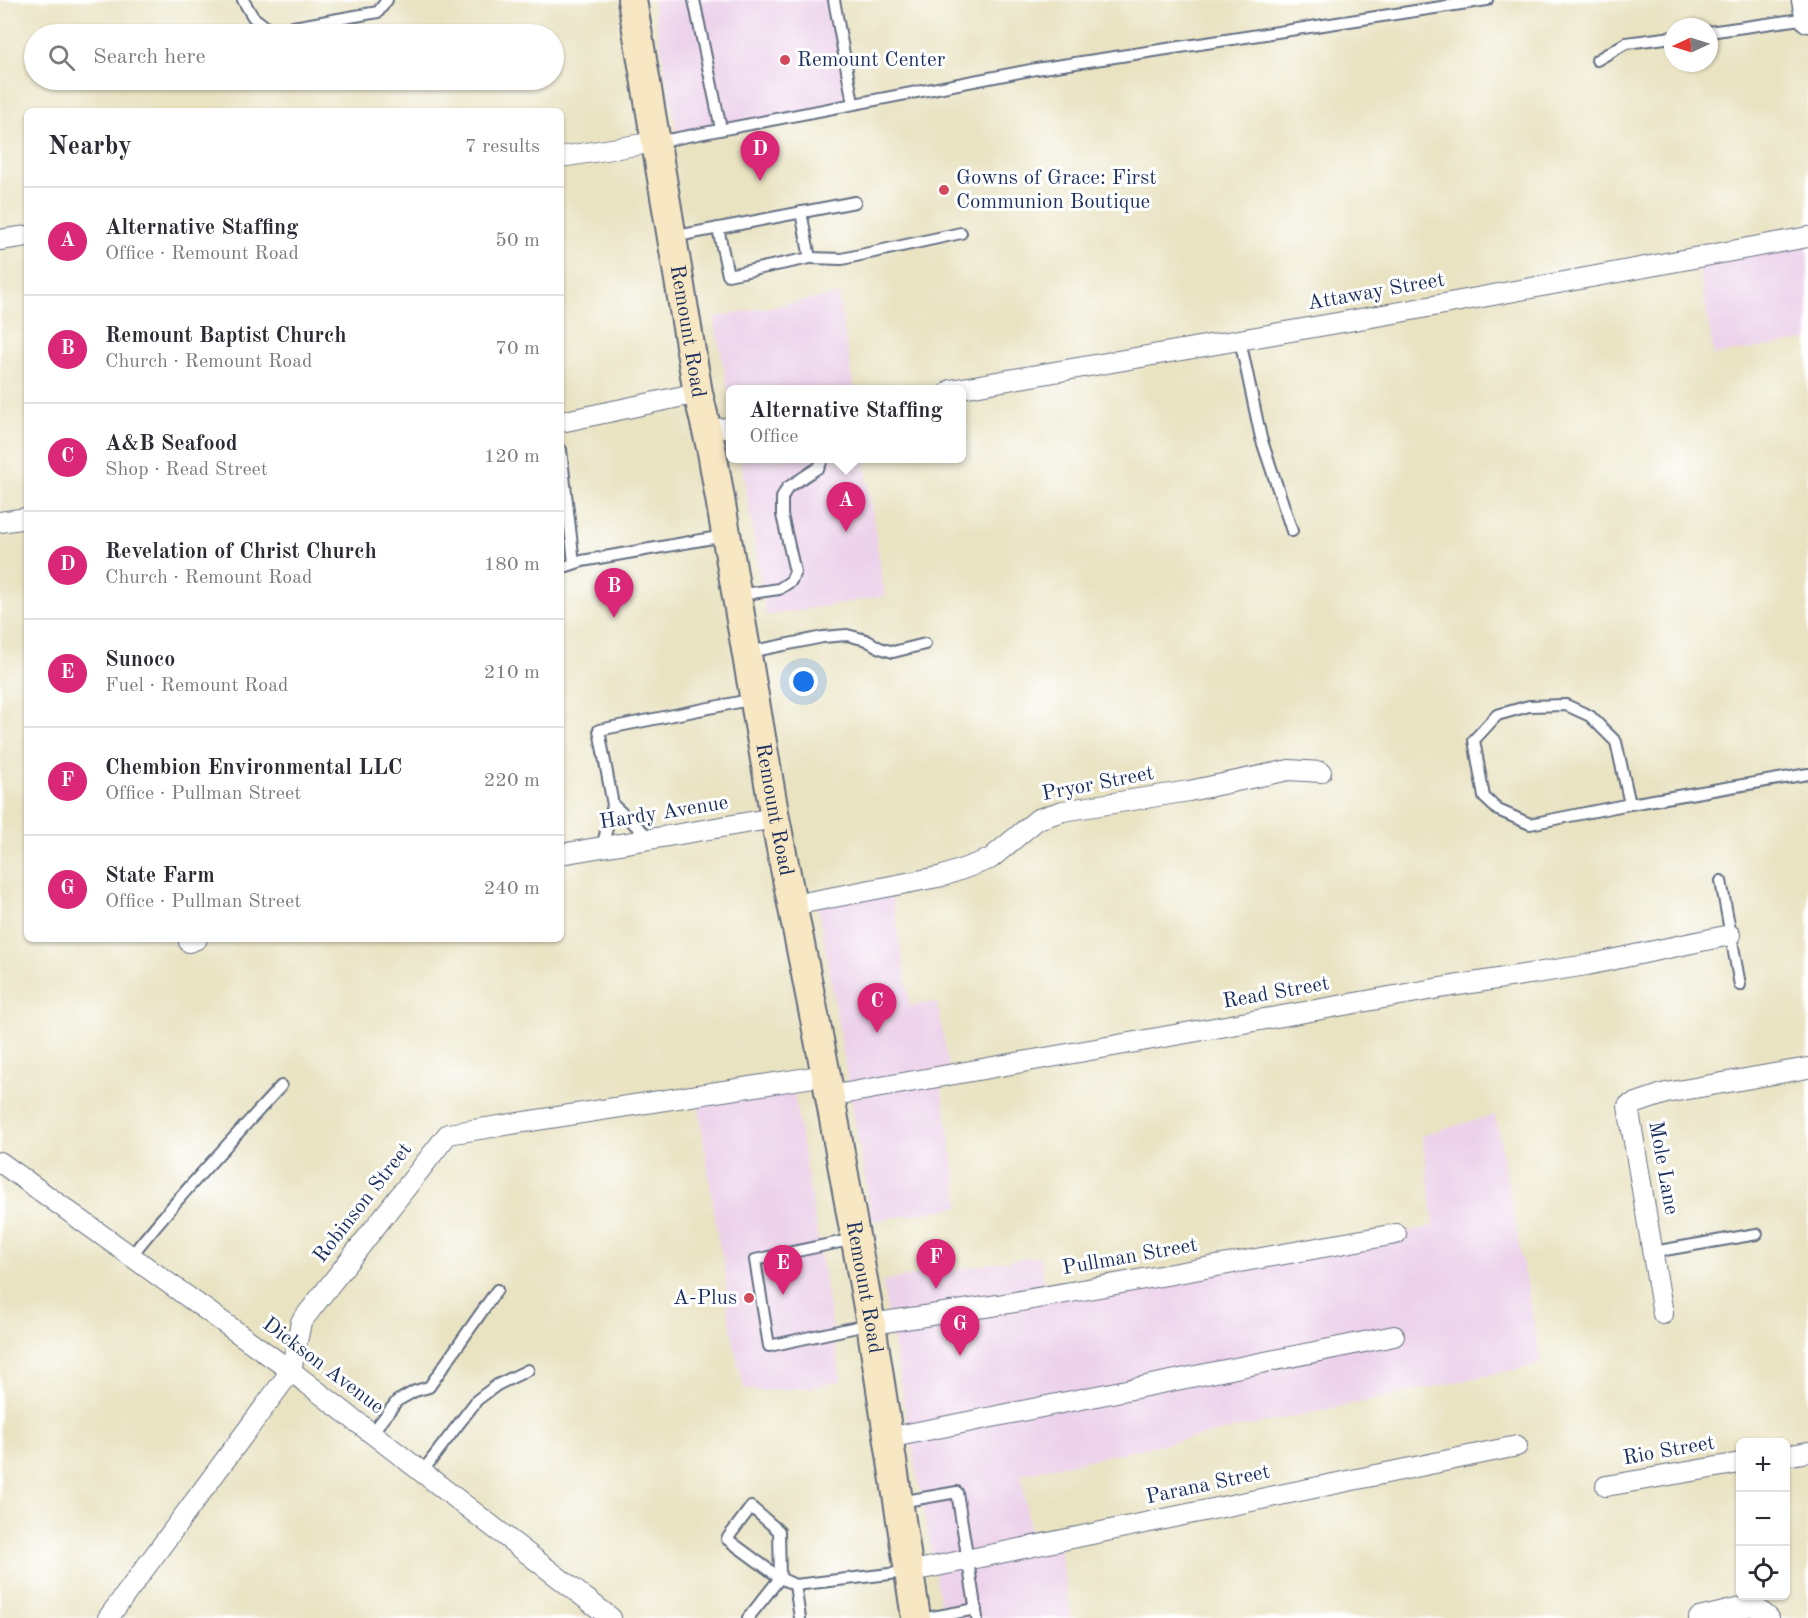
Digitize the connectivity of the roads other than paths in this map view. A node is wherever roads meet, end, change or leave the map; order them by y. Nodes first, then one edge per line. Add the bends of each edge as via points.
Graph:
1 (243, 0) edge
2 (387, 0) edge
3 (632, 0) edge
4 (694, 0) edge
5 (834, 0) edge
6 (1487, 0) edge
7 (1804, 0) edge
8 (1469, 2) edge
9 (1808, 19) edge
10 (262, 24) edge
11 (310, 24) edge
12 (1718, 31) edge
13 (1664, 38) edge
14 (1597, 60) dead end
15 (853, 103) junction
16 (721, 129) junction
17 (656, 142) junction
18 (564, 157) edge
19 (855, 202) dead end
20 (801, 212) junction
21 (718, 228) junction
22 (960, 233) dead end
23 (24, 236) edge
24 (672, 237) junction
25 (1808, 237) edge
26 (0, 240) edge
27 (810, 258) junction
28 (1240, 340) junction
29 (966, 387) edge
30 (698, 393) junction
31 (564, 421) edge
32 (719, 429) edge
33 (821, 463) edge
34 (564, 476) edge
35 (24, 518) edge
36 (0, 522) edge
37 (1292, 531) dead end
38 (728, 535) junction
39 (574, 563) junction
40 (564, 567) edge
41 (736, 596) junction
42 (925, 644) dead end
43 (746, 653) junction
44 (754, 699) junction
45 (1321, 772) dead end
46 (1808, 774) edge
47 (1630, 804) junction
48 (613, 805) junction
49 (775, 818) junction
50 (651, 839) junction
51 (602, 847) junction
52 (564, 853) edge
53 (1721, 881) dead end
54 (793, 905) junction
55 (1730, 935) junction
56 (1740, 985) dead end
57 (1808, 1068) edge
58 (280, 1086) dead end
59 (828, 1086) junction
60 (0, 1162) edge
61 (1396, 1234) dead end
62 (1757, 1234) dead end
63 (856, 1238) junction
64 (1653, 1252) junction
65 (131, 1256) junction
66 (497, 1290) dead end
67 (1663, 1314) dead end
68 (871, 1324) junction
69 (1394, 1336) dead end
70 (528, 1370) dead end
71 (291, 1371) junction
72 (372, 1433) junction
73 (888, 1438) junction
74 (1517, 1446) dead end
75 (1808, 1452) edge
76 (1790, 1455) edge
77 (1736, 1464) edge
78 (422, 1472) junction
79 (1606, 1486) dead end
80 (897, 1502) junction
81 (967, 1559) junction
82 (908, 1572) junction
83 (780, 1578) junction
84 (795, 1585) junction
85 (976, 1614) edge
86 (603, 1616) edge
87 (108, 1618) edge
88 (748, 1618) edge
89 (800, 1618) edge
90 (916, 1618) edge
91 (927, 1618) edge
92 (1699, 1618) edge
93 (1769, 1618) edge

1 - 10 lane
2 - 11 lane via 378,12
3 - 17 main road, Remount Road
4 - 16 lane
5 - 15 lane
6 - 8 lane
7 - 9 street
8 - 15 lane via 1035,69
9 - 12 lane
13 - 14 lane via 1626,44
15 - 16 lane
16 - 17 lane
17 - 18 street
17 - 24 main road, Remount Road
19 - 20 lane
20 - 21 lane
20 - 27 lane
21 - 24 lane
21 - 27 lane via 728,275
22 - 27 lane via 842,259
23 - 26 street
24 - 30 main road, Remount Road
25 - 28 street, Attaway Street
28 - 29 street, Attaway Street
28 - 37 lane via 1261,438
30 - 31 street
30 - 32 main road, Remount Road
32 - 38 main road, Remount Road
33 - 41 lane via 787,488 782,498 795,572 791,581 779,589
34 - 39 lane
35 - 36 street
38 - 39 lane
38 - 41 main road, Remount Road
39 - 40 lane
41 - 43 main road, Remount Road
42 - 43 lane via 893,652 847,635
43 - 44 main road, Remount Road
44 - 48 lane via 599,730
44 - 49 main road, Remount Road
45 - 54 street, Pryor Street via 1289,770 1063,811 1038,819 990,859 944,876
46 - 47 lane
47 - 47 lane via 1530,824 1498,810 1484,797 1474,740 1497,716 1529,706 1566,705 1590,716 1616,742
48 - 50 lane
48 - 51 lane
49 - 50 street, Hardy Avenue
49 - 54 main road, Remount Road
50 - 51 street, Hardy Avenue
51 - 52 street, Hardy Avenue
53 - 55 lane
54 - 59 main road, Remount Road
55 - 56 lane
55 - 59 street, Read Street via 1587,964
57 - 64 street, Mole Lane via 1666,1093 1628,1106
58 - 65 lane
59 - 63 main road, Remount Road
59 - 71 street, Robinson Street via 448,1134 301,1322
60 - 65 street, Dickson Avenue
61 - 68 street, Pullman Street
62 - 64 lane
63 - 68 main road, Remount Road
63 - 68 lane via 755,1260 766,1335 769,1346
64 - 67 street, Mole Lane
65 - 71 street, Dickson Avenue
66 - 72 lane via 429,1387 397,1401
68 - 73 main road, Remount Road
69 - 73 street
70 - 78 lane via 497,1384 477,1401
71 - 72 street, Dickson Avenue
71 - 87 street, Robinson Street
72 - 78 street, Dickson Avenue
73 - 80 main road, Remount Road
74 - 81 street, Parana Street
75 - 76 street
77 - 79 street, Rio Street
78 - 86 street, Dickson Avenue
80 - 81 lane via 957,1492
80 - 82 main road, Remount Road
81 - 82 street, Parana Street
81 - 85 lane
82 - 84 lane
82 - 90 main road, Remount Road
83 - 83 lane via 779,1531 752,1507 727,1539
83 - 84 lane
83 - 88 lane
84 - 89 lane
85 - 91 lane
92 - 93 street via 1753,1605

